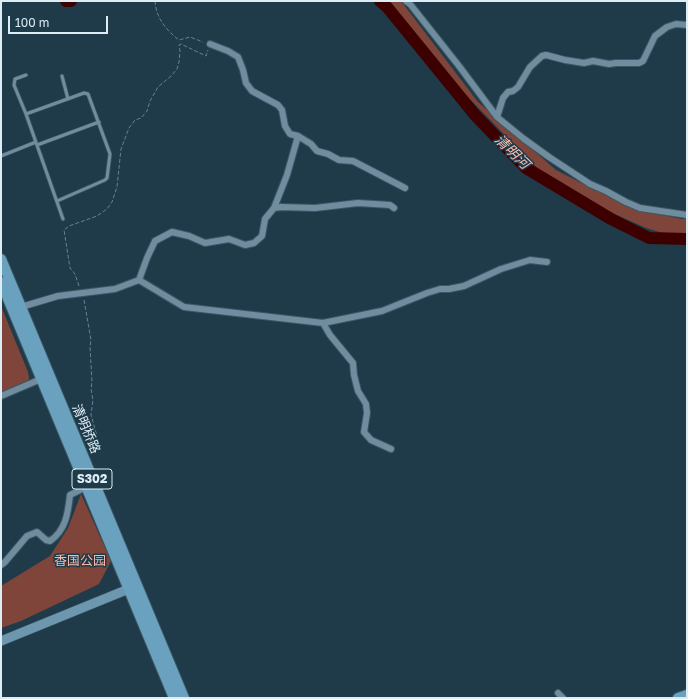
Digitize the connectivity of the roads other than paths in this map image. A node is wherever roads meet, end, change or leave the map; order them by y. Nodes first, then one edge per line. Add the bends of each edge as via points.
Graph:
1 (406, 1) edge
2 (687, 25) edge
3 (210, 44) road end
4 (26, 75) dead end
5 (62, 76) dead end
6 (68, 99) junction
7 (26, 114) junction
8 (497, 117) junction
9 (99, 122) junction
10 (298, 136) junction
11 (36, 144) junction
12 (1, 156) edge
13 (405, 188) dead end
14 (57, 200) junction
15 (274, 208) junction
16 (394, 208) dead end
17 (687, 215) edge
18 (64, 219) dead end
19 (1, 259) edge
20 (546, 262) dead end
21 (139, 280) junction
22 (1, 282) edge
23 (21, 307) junction
24 (323, 324) junction
25 (41, 379) junction
26 (1, 396) edge
27 (391, 449) dead end
28 (86, 487) junction
29 (1, 565) edge
30 (133, 588) junction
31 (1, 640) edge
32 (558, 693) dead end
33 (687, 695) edge
34 (174, 698) edge
35 (184, 698) edge
36 (563, 698) edge
37 (678, 698) edge

1 - 8 street
2 - 8 street via 676,24 667,27 655,36 643,61 639,63 584,63 542,56 530,67 518,87 503,98
3 - 10 street via 238,57 246,83 252,91 278,105 290,134
4 - 7 lane via 15,79 14,85
5 - 6 lane
6 - 7 lane
6 - 9 lane via 88,94
7 - 11 lane
8 - 17 street via 549,157 590,184 640,208
9 - 11 lane
9 - 14 lane via 110,154 107,178
10 - 13 street via 312,144 317,151 339,160 353,161
10 - 15 street
11 - 12 lane
11 - 14 lane
14 - 18 lane
15 - 16 street via 315,208 358,203 390,205
15 - 21 street via 265,219 262,236 254,243 245,245 229,239 205,243 172,232 155,241
19 - 23 main road, 清明桥路 / S302
20 - 24 street via 530,260 500,269 464,286 440,289 382,311
21 - 23 street via 115,289 58,296
21 - 24 street via 184,307
22 - 25 main road, 清明桥路 / S302
23 - 30 main road, 清明桥路 / S302 via 84,457
24 - 27 street via 353,362 358,391 366,404 364,432 371,440
25 - 26 street
25 - 28 main road, 清明桥路 / S302
28 - 29 street via 70,495 68,513 54,538 46,540 37,532 27,536
28 - 30 main road, 清明桥路 / S302
30 - 31 street
30 - 34 main road, 清明桥路 / S302
30 - 35 main road, 清明桥路 / S302
32 - 36 street
33 - 37 main road

